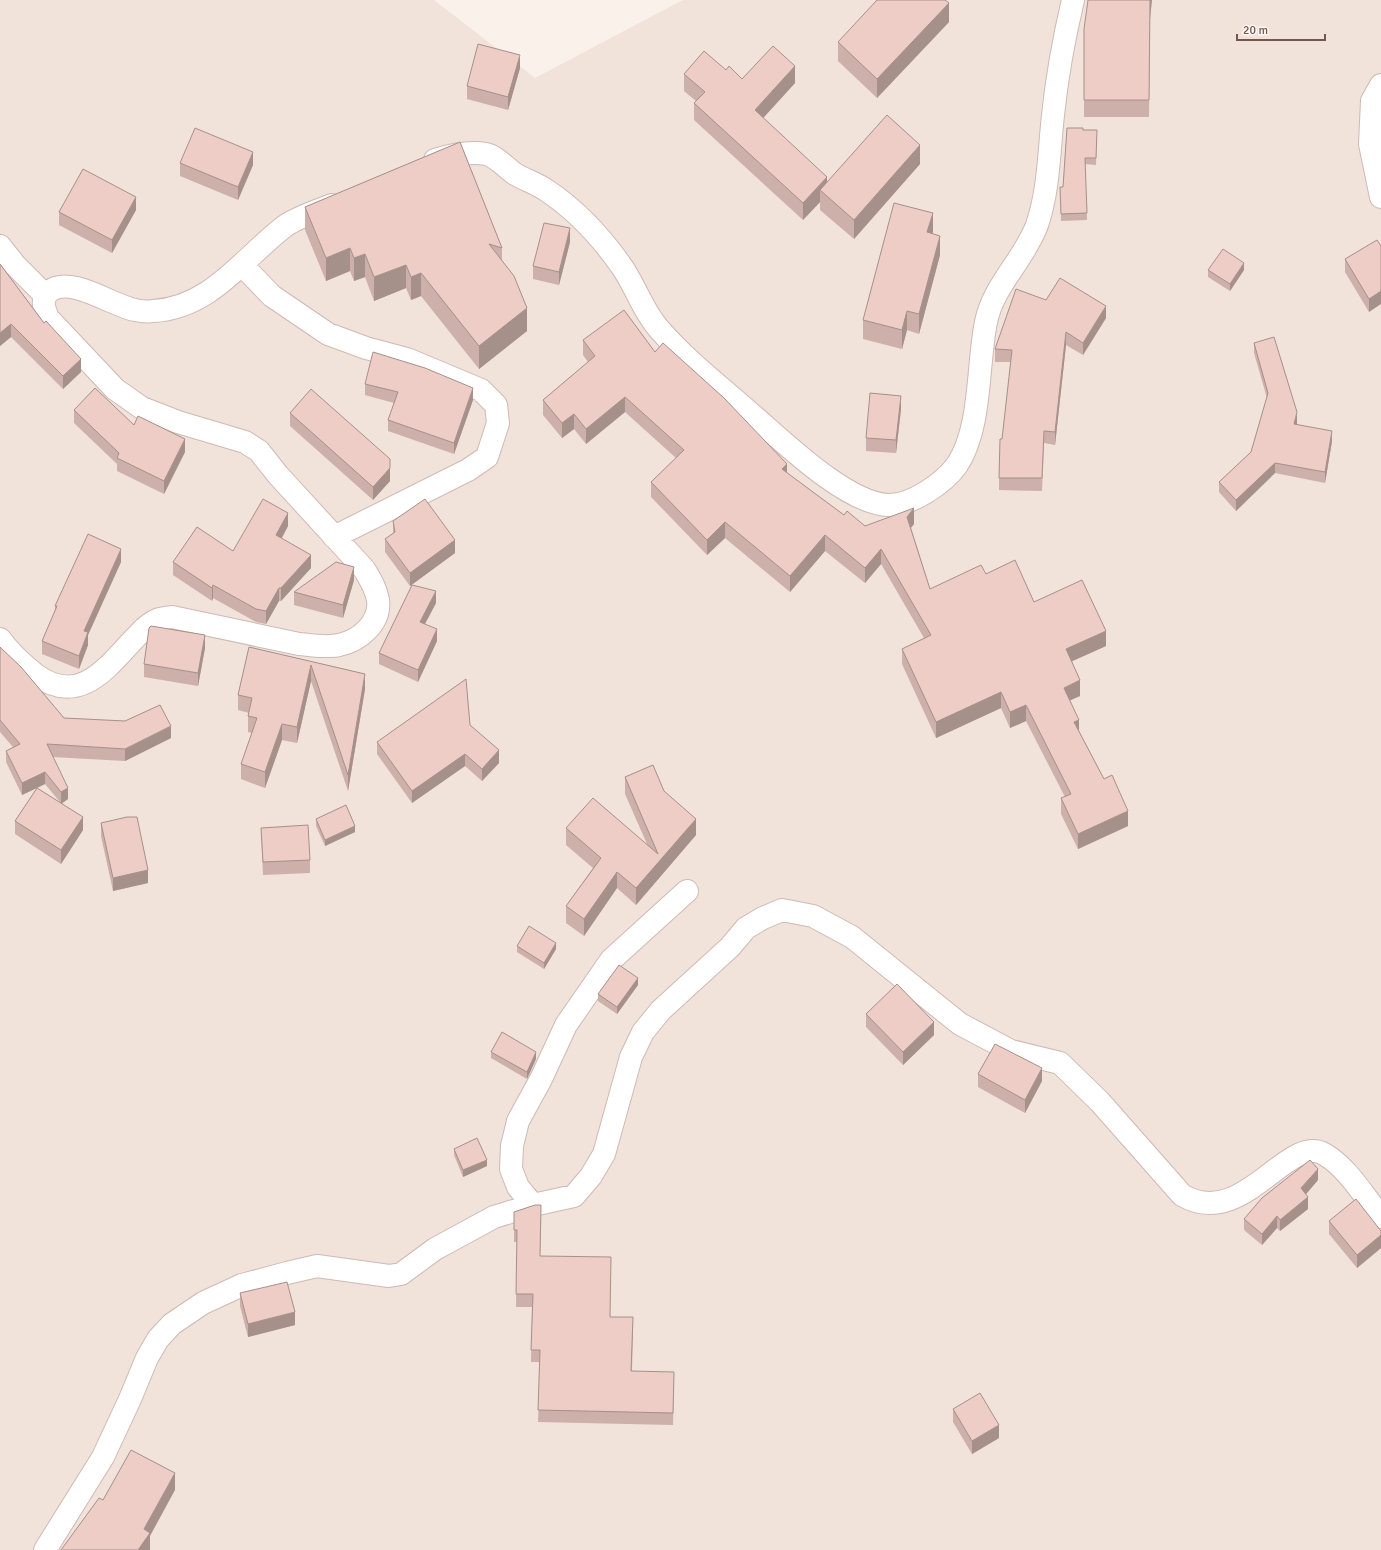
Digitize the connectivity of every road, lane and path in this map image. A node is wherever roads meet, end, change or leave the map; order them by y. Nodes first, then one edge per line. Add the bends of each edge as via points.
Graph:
1 (1073, 0) edge
2 (1381, 85) edge
3 (420, 165) edge
4 (349, 197) edge
5 (1381, 197) edge
6 (0, 246) edge
7 (242, 265) junction
8 (46, 295) junction
9 (334, 537) junction
10 (0, 639) edge
11 (687, 891) dead end
12 (533, 1205) junction
13 (1381, 1217) edge
14 (45, 1550) edge

1 - 3 street via 1056,89 1044,193 1037,224 1024,253 994,298 986,321 976,403 968,439 957,465 937,486 911,501 889,505 865,499 838,484 808,462 679,351 655,324 622,266 570,209 545,189 516,174 489,154 456,153
2 - 5 street via 1372,101 1370,144
4 - 7 street via 286,225
6 - 8 street via 15,265
7 - 8 street via 199,300 177,308 135,310 78,288 64,286 53,289
7 - 9 street via 272,296 328,334 407,359 481,390 496,405 498,423 487,457 468,470
8 - 9 street via 43,305 48,318 115,389 142,408 178,422 245,442 259,452
9 - 10 street via 364,569 374,585 378,601 375,616 366,632 353,641 338,645 299,644 172,617 158,619 147,625 93,680 77,686 57,687 26,667 11,654
11 - 12 street via 611,960 566,1025 518,1121 512,1146 511,1169 518,1187
12 - 13 street via 574,1196 591,1176 604,1154 631,1057 643,1032 660,1010 730,947 746,928 782,910 813,916 852,937 960,1024 1011,1051 1060,1063 1100,1102 1182,1195 1192,1201 1208,1204 1246,1192 1297,1154 1313,1150 1323,1153 1344,1171
12 - 14 street via 494,1217 435,1249 401,1274 389,1276 317,1266 294,1271 242,1285 203,1303 172,1324 158,1339 147,1358 103,1457

